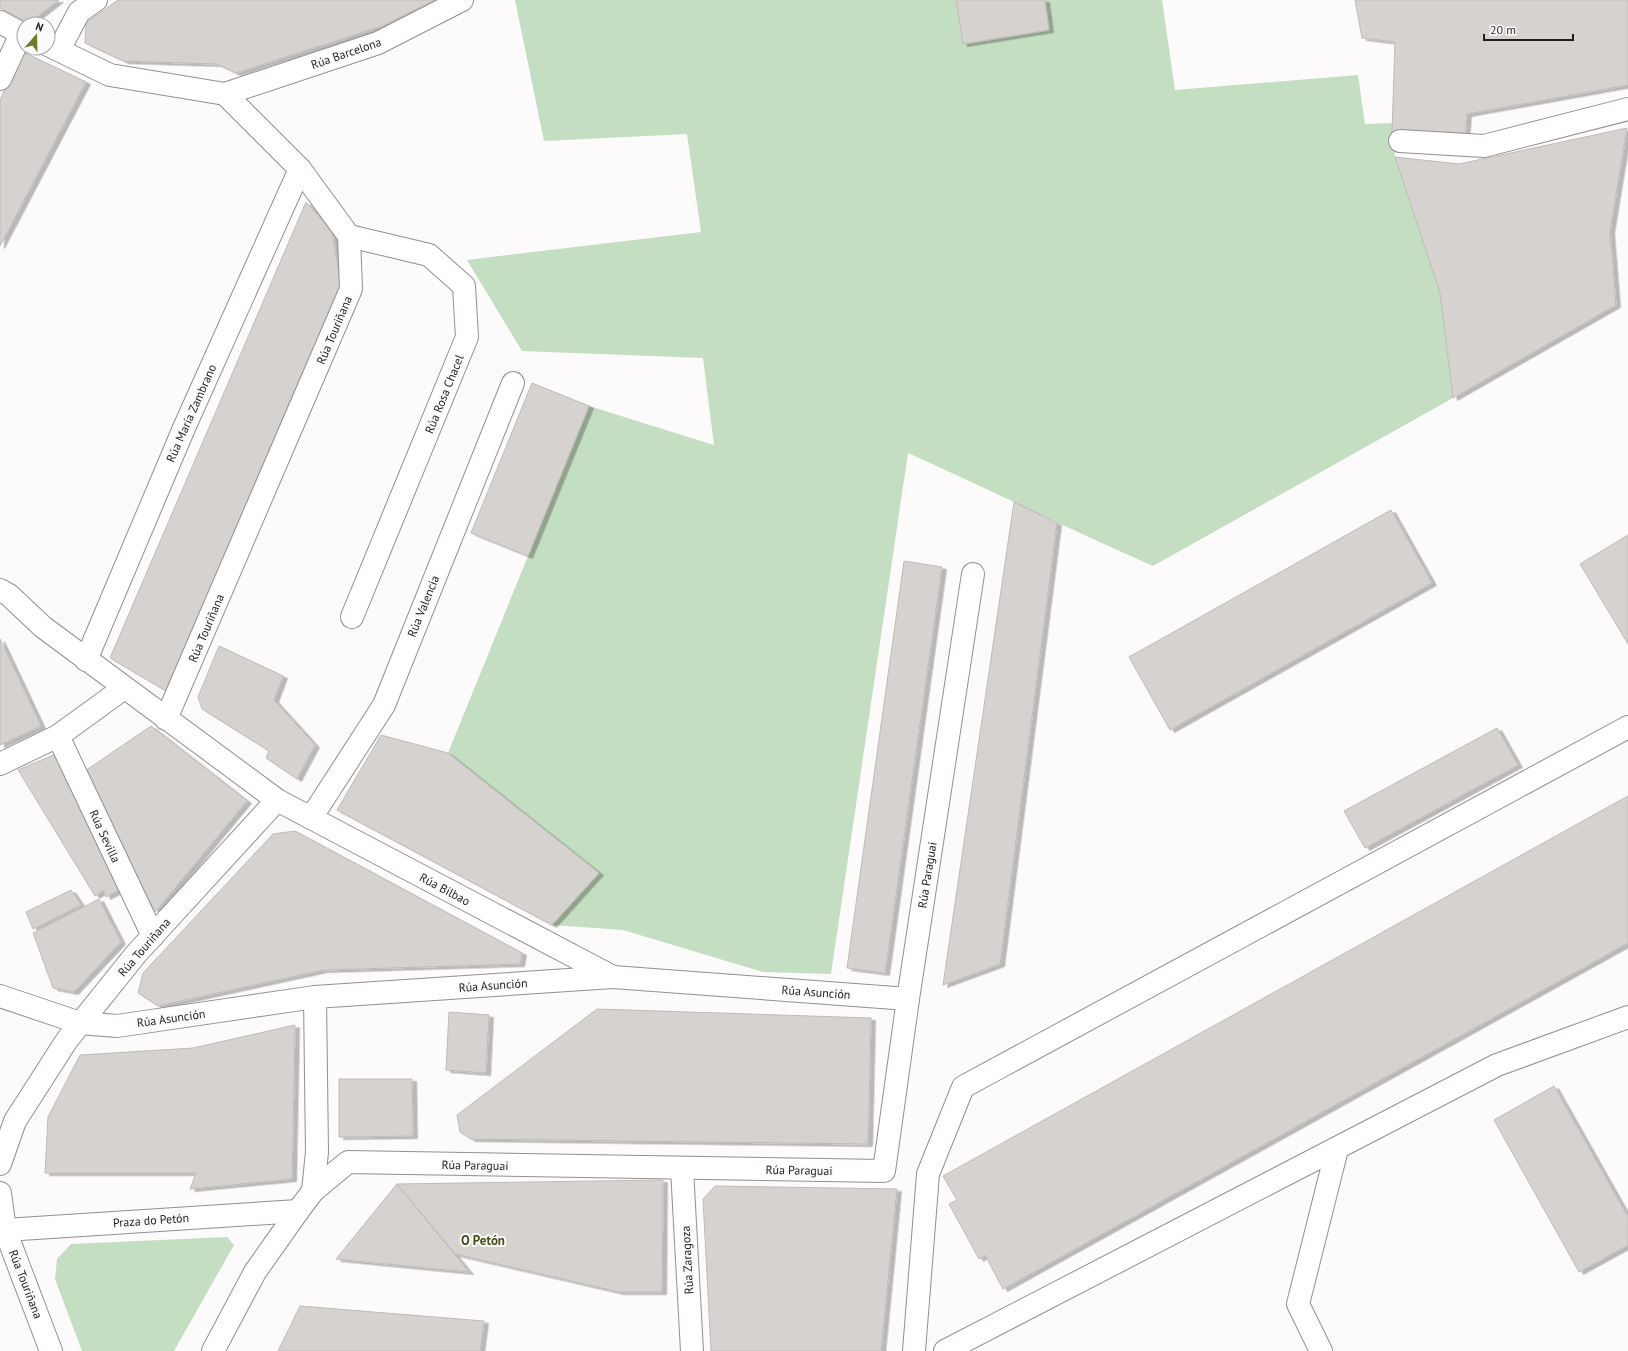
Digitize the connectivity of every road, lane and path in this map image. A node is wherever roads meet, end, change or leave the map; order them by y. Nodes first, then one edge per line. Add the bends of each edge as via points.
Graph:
1 (96, 0) edge
2 (462, 0) edge
3 (0, 22) edge
4 (16, 31) edge
5 (56, 45) edge
6 (16, 46) edge
7 (56, 49) edge
8 (0, 79) edge
9 (225, 94) junction
10 (1628, 109) edge
11 (1400, 141) dead end
12 (300, 169) junction
13 (349, 236) junction
14 (512, 383) dead end
15 (973, 574) dead end
16 (0, 590) edge
17 (352, 617) dead end
18 (86, 660) junction
19 (124, 688) junction
20 (166, 719) junction
21 (1628, 727) edge
22 (58, 736) junction
23 (0, 764) edge
24 (277, 800) junction
25 (311, 818) junction
26 (153, 936) junction
27 (613, 977) junction
28 (0, 996) edge
29 (316, 997) junction
30 (908, 999) junction
31 (1628, 1018) edge
32 (80, 1023) junction
33 (1337, 1149) junction
34 (0, 1164) edge
35 (682, 1169) junction
36 (313, 1191) junction
37 (0, 1193) edge
38 (298, 1211) junction
39 (5, 1230) junction
40 (51, 1351) edge
41 (213, 1351) edge
42 (692, 1351) edge
43 (914, 1351) edge
44 (945, 1351) edge
45 (1321, 1351) edge

1 - 5 street via 79,12
2 - 9 street, Rúa Barcelona via 378,43
3 - 4 street
6 - 8 street
7 - 9 street via 110,75
9 - 12 street
10 - 11 street via 1484,146
12 - 13 street
12 - 18 street, Rúa María Zambrano via 184,428
13 - 17 street, Rúa Rosa Chacel via 429,255 464,286 467,337
13 - 20 street, Rúa Touriñana via 351,289
14 - 25 street, Rúa Valencia via 384,705
15 - 30 street, Rúa Paraguai
16 - 18 street
18 - 19 street
19 - 20 street
19 - 22 street
20 - 24 street
21 - 43 street via 963,1087 928,1174
22 - 23 street
22 - 26 street, Rúa Sevilla
24 - 25 street, Rúa Bilbao
24 - 26 street, Rúa Touriñana
25 - 27 street, Rúa Bilbao
26 - 32 street, Rúa Touriñana
27 - 29 street, Rúa Asunción
27 - 30 street, Rúa Asunción
28 - 32 street, Rúa Asunción
29 - 32 street, Rúa Asunción via 117,1026
29 - 36 street via 317,1152
30 - 35 street, Rúa Paraguai via 884,1171
31 - 33 street via 1497,1065
32 - 34 street, Rúa Touriñana via 66,1040 15,1121
33 - 44 street
33 - 45 street via 1298,1304
35 - 36 street, Rúa Paraguai via 348,1162
35 - 42 street, Rúa Zaragoza
36 - 38 street
37 - 39 street, Rúa Touriñana
38 - 39 street, Praza do Petón
38 - 41 street via 256,1272
39 - 40 street, Rúa Touriñana

